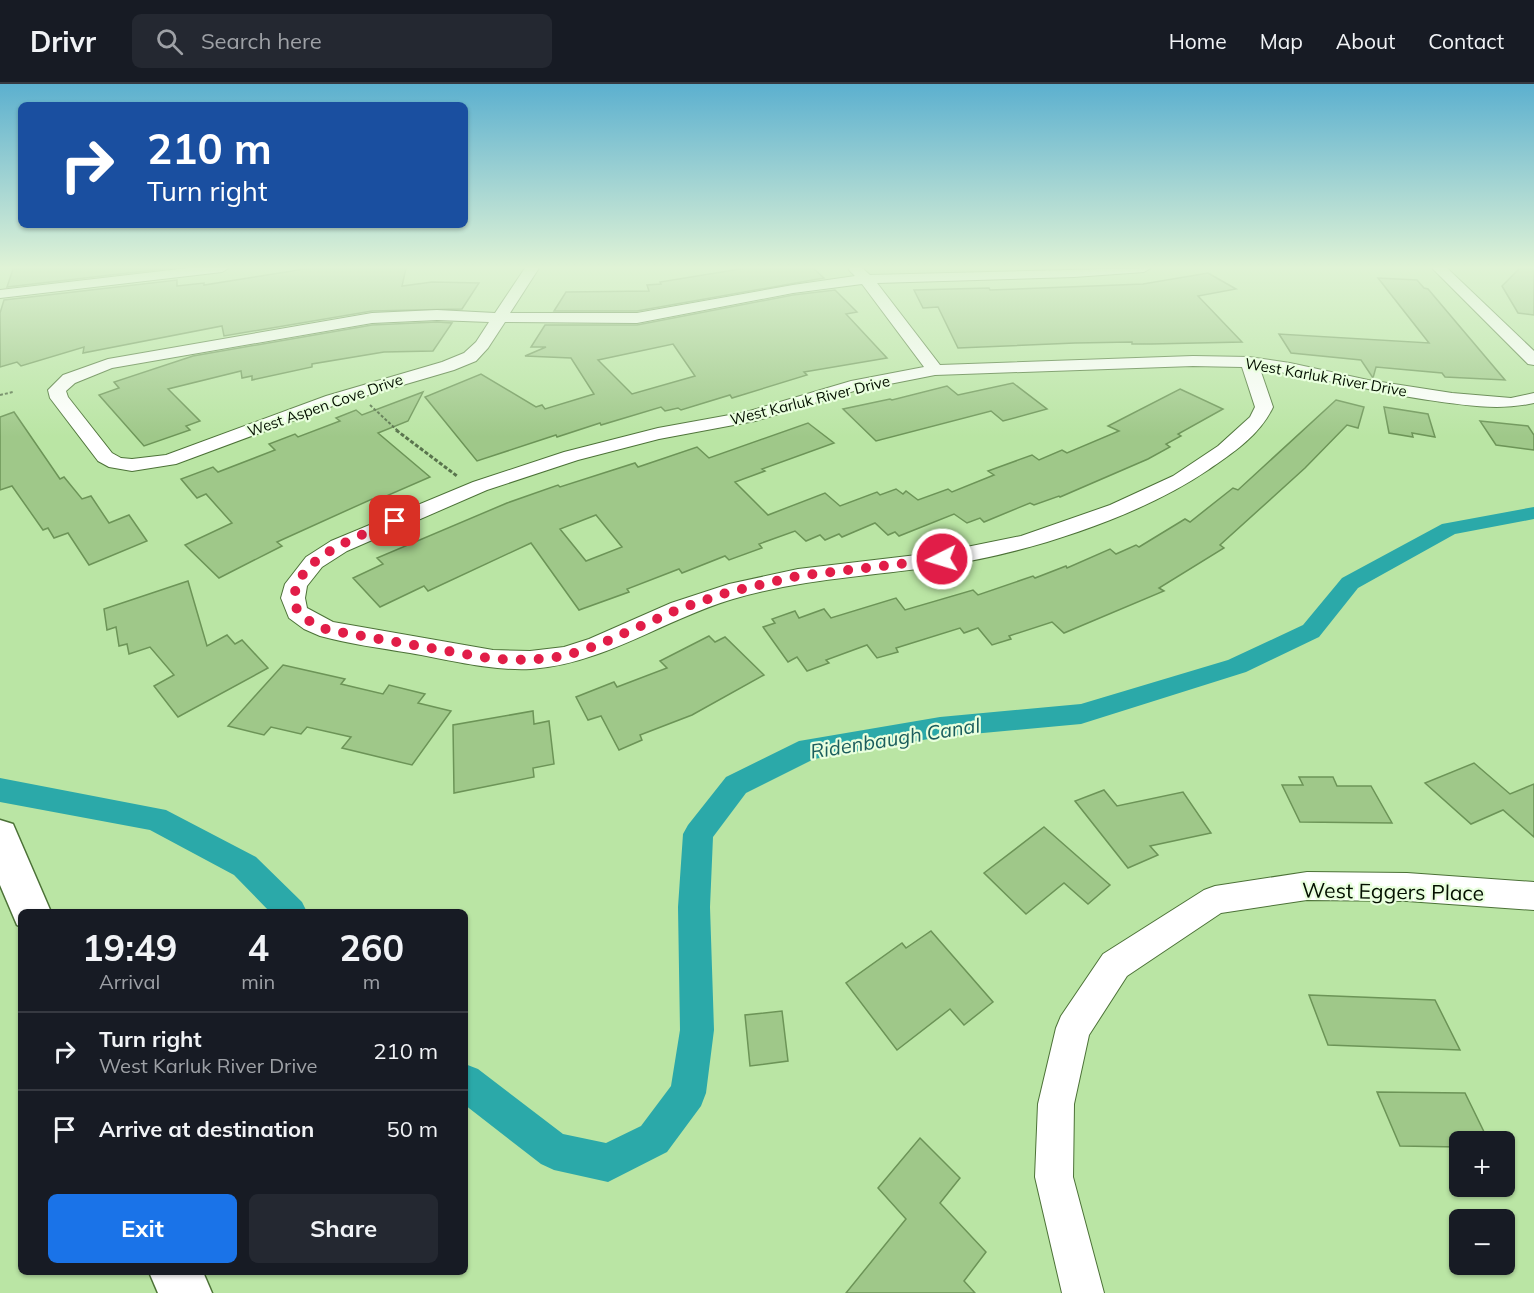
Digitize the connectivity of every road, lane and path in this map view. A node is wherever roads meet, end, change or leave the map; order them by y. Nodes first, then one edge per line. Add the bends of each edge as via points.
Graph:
1 (335, 324) edge
2 (495, 324) edge
3 (900, 324) edge
4 (1497, 324) edge
5 (1534, 360) edge
6 (1249, 362) junction
7 (935, 370) junction
8 (13, 392) dead end
9 (0, 395) edge
10 (1534, 398) edge
11 (366, 400) dead end
12 (460, 478) dead end
13 (0, 836) edge
14 (1534, 896) edge
15 (30, 909) edge
16 (177, 1275) edge
17 (185, 1293) edge
18 (1083, 1293) edge

1 - 2 street, West Aspen Cove Drive via 108,364 69,379 57,390 105,457 132,465 169,460 333,400 459,362 482,345
3 - 7 street
4 - 5 street
6 - 7 street, West Karluk River Drive
6 - 7 street, West Karluk River Drive via 1264,407 1258,420 1225,450 1180,480 1117,509 1026,542 942,559 798,576 729,592 598,645 565,656 530,660 493,659 328,630 297,612 293,598 296,584 314,562 339,546 480,486 658,434 749,417 851,386
6 - 10 street, West Karluk River Drive via 1452,398 1511,403
8 - 9 path
11 - 12 path
13 - 15 street
14 - 18 street, West Eggers Place via 1407,887 1307,886 1215,900 1115,965 1073,1028 1056,1104 1054,1177
16 - 17 street

